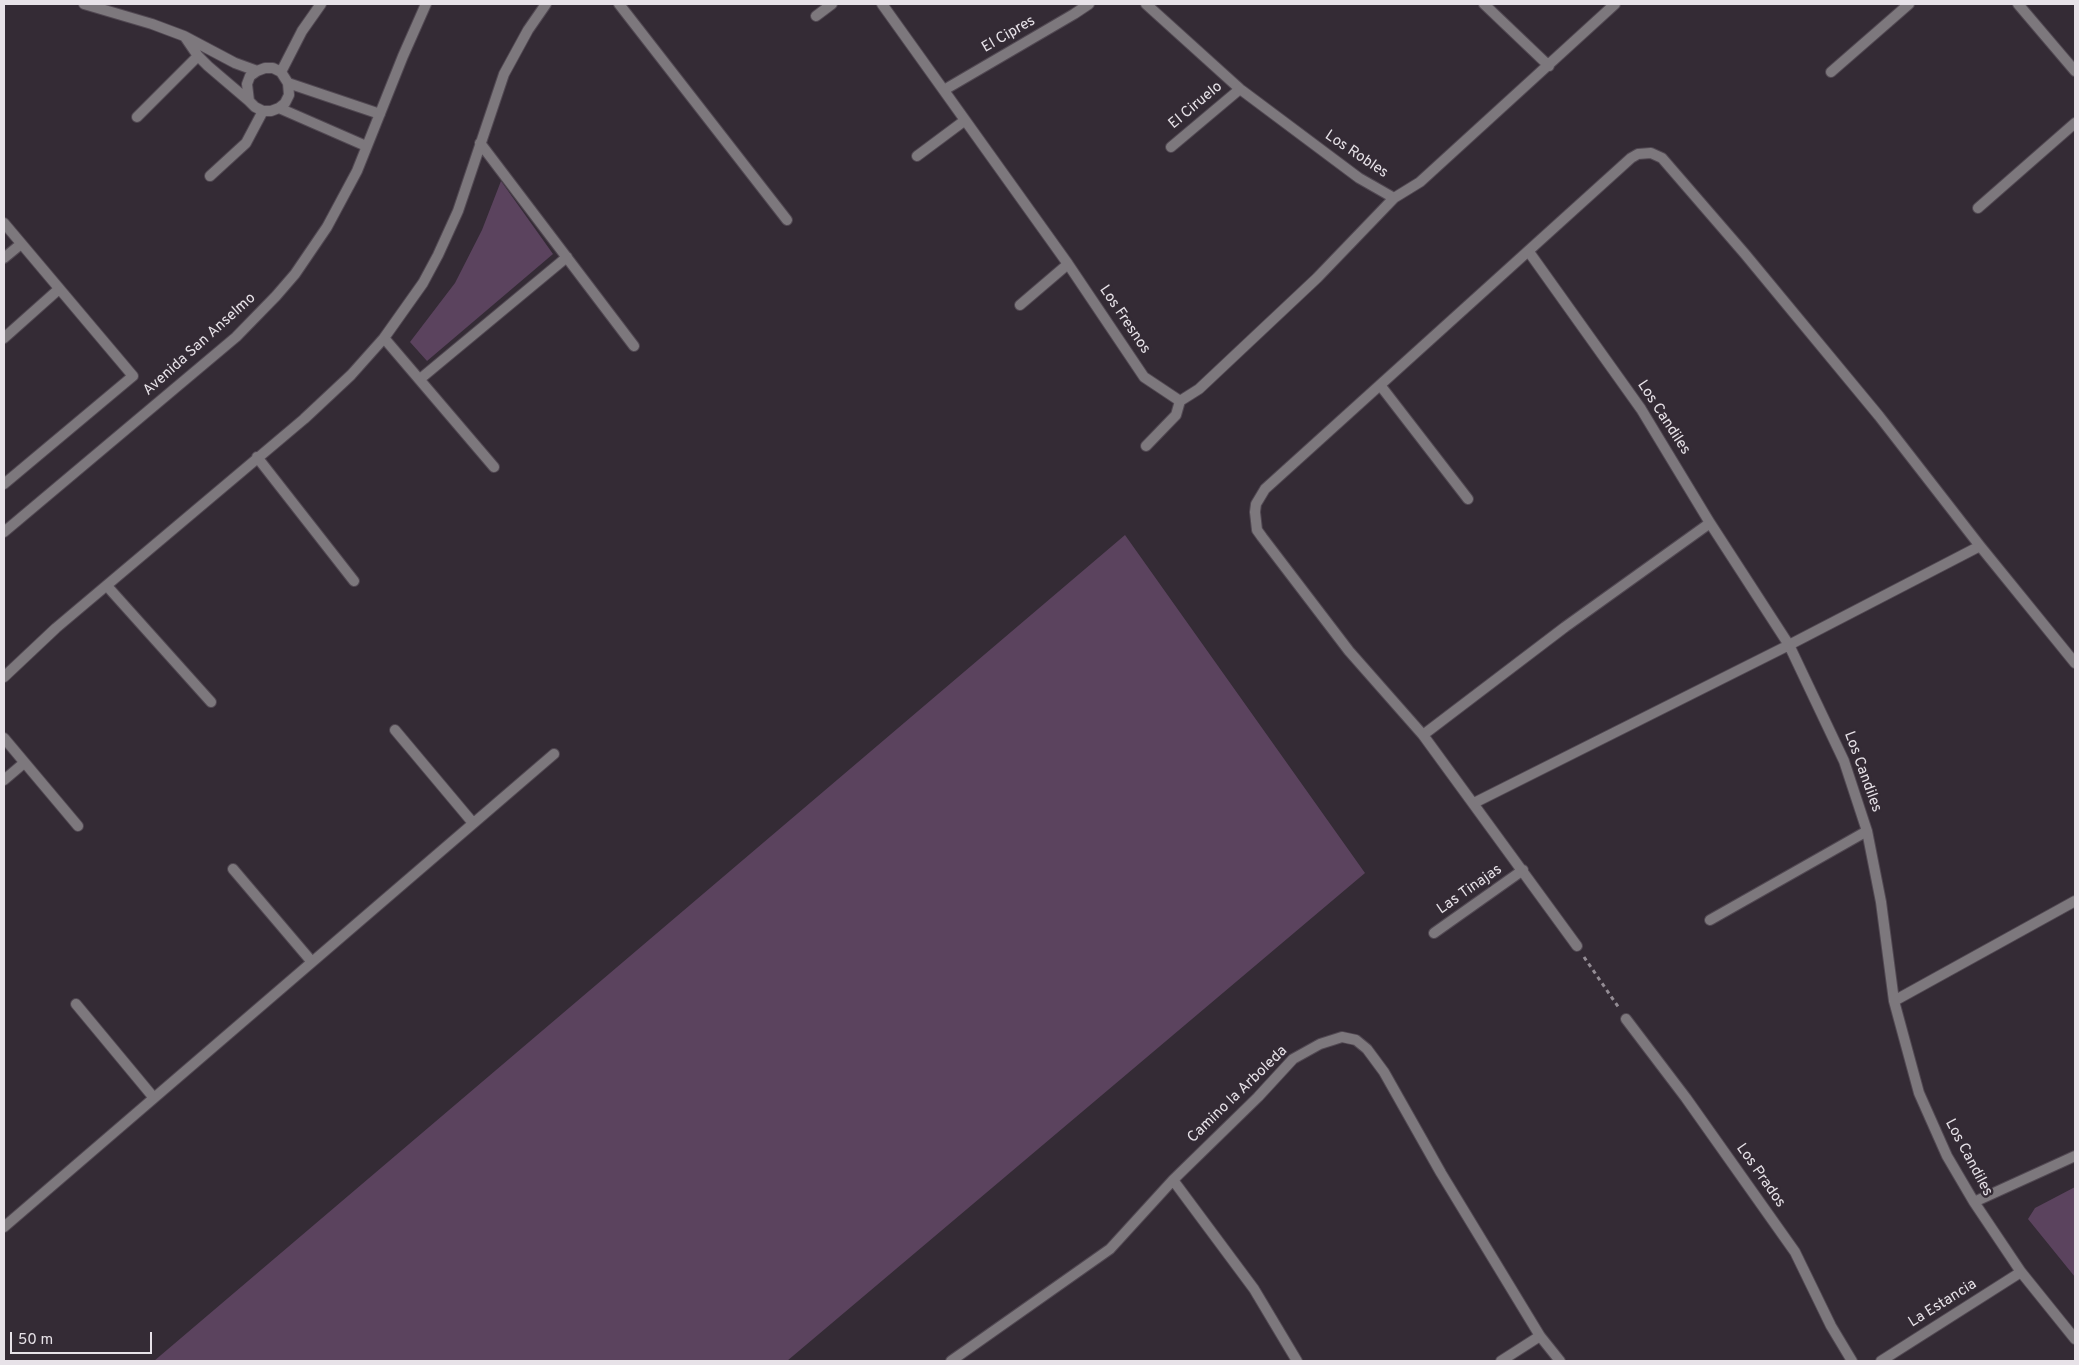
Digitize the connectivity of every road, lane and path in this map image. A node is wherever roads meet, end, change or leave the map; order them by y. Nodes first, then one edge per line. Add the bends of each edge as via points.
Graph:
1 (84, 4) edge
2 (321, 4) edge
3 (426, 4) edge
4 (546, 4) edge
5 (619, 4) edge
6 (832, 4) edge
7 (882, 4) edge
8 (1089, 4) edge
9 (1146, 4) edge
10 (1484, 4) edge
11 (1615, 4) edge
12 (1909, 4) edge
13 (2018, 4) edge
14 (816, 16) dead end
15 (184, 36) junction
16 (198, 56) junction
17 (1549, 66) junction
18 (257, 71) junction
19 (2075, 71) edge
20 (281, 72) junction
21 (1831, 72) dead end
22 (288, 83) junction
23 (1240, 89) junction
24 (944, 90) junction
25 (249, 101) junction
26 (279, 108) junction
27 (262, 111) junction
28 (380, 114) junction
29 (137, 118) dead end
30 (964, 121) junction
31 (2075, 123) edge
32 (480, 143) junction
33 (366, 146) junction
34 (1172, 147) dead end
35 (917, 156) dead end
36 (210, 176) dead end
37 (1394, 198) junction
38 (1978, 208) dead end
39 (787, 220) dead end
40 (4, 224) edge
41 (21, 244) junction
42 (1529, 252) junction
43 (567, 257) junction
44 (4, 258) edge
45 (1068, 264) junction
46 (60, 289) junction
47 (1020, 305) dead end
48 (4, 338) edge
49 (384, 338) junction
50 (634, 346) dead end
51 (420, 379) junction
52 (1380, 386) junction
53 (1180, 401) junction
54 (1146, 446) dead end
55 (257, 457) junction
56 (494, 466) dead end
57 (4, 484) edge
58 (1468, 499) dead end
59 (1710, 523) junction
60 (4, 532) edge
61 (1980, 546) junction
62 (354, 581) dead end
63 (107, 586) junction
64 (1789, 645) junction
65 (2075, 663) edge
66 (4, 677) edge
67 (211, 702) dead end
68 (395, 730) dead end
69 (1423, 735) junction
70 (4, 738) edge
71 (554, 754) dead end
72 (24, 763) junction
73 (4, 780) edge
74 (1474, 803) junction
75 (473, 824) junction
76 (78, 826) dead end
77 (1867, 831) junction
78 (233, 869) dead end
79 (1524, 870) junction
80 (2075, 901) edge
81 (1710, 920) dead end
82 (1434, 933) dead end
83 (1577, 946) joint
84 (312, 962) junction
85 (1894, 1001) junction
86 (76, 1004) dead end
87 (1626, 1019) joint
88 (154, 1098) junction
89 (2075, 1156) edge
90 (1173, 1180) junction
91 (1974, 1202) junction
92 (4, 1227) edge
93 (2021, 1272) junction
94 (1540, 1336) junction
95 (2075, 1339) edge
96 (951, 1361) edge
97 (1297, 1361) edge
98 (1501, 1361) edge
99 (1560, 1361) edge
100 (1852, 1361) edge
101 (1881, 1361) edge

1 - 15 street
2 - 20 street via 302,31
3 - 28 street, Avenida San Anselmo
4 - 32 street via 504,74
5 - 39 street
6 - 14 street
7 - 24 street, Los Fresnos
8 - 24 street, El Cipres
9 - 23 street, Los Robles
10 - 17 street
11 - 17 street, Los Robles
12 - 21 street
13 - 19 street
15 - 16 street
15 - 18 street via 234,63
16 - 25 street
16 - 29 street
17 - 37 street, Los Robles via 1420,182
18 - 20 street via 273,68
18 - 25 street via 247,84
20 - 22 street
22 - 26 street via 289,95
22 - 28 street
23 - 34 street, El Ciruelo
23 - 37 street, Los Robles via 1359,178
24 - 30 street, Los Fresnos
25 - 27 street
26 - 27 street
26 - 33 street
27 - 36 street via 246,142
28 - 33 street, Avenida San Anselmo
30 - 35 street
30 - 45 street, Los Fresnos
31 - 38 street
32 - 43 street
32 - 49 street via 458,211 424,283
33 - 60 street, Avenida San Anselmo via 343,199 322,235 264,310 215,356
37 - 53 street via 1317,278 1199,389
40 - 41 street
41 - 44 street
41 - 46 street
42 - 52 street
42 - 59 street, Los Candiles via 1642,409
42 - 61 street via 1632,158 1646,153 1662,158 1833,359
43 - 50 street
43 - 51 street
45 - 47 street
45 - 53 street, Los Fresnos via 1144,378
46 - 48 street
46 - 57 street via 133,376
49 - 51 street
49 - 55 street via 331,394
51 - 56 street
52 - 58 street
52 - 69 street via 1265,489 1256,504 1255,521 1262,537 1349,652
53 - 54 street via 1176,415
55 - 62 street
55 - 63 street
59 - 64 street, Los Candiles
59 - 69 street
61 - 64 street
61 - 65 street
63 - 66 street
63 - 67 street
64 - 74 street
64 - 77 street, Los Candiles via 1844,761
68 - 75 street
69 - 74 street
70 - 72 street
71 - 75 street
72 - 73 street
72 - 76 street
74 - 79 street
75 - 84 street
77 - 81 street
77 - 85 street, Los Candiles via 1878,884
78 - 84 street
79 - 82 street, Las Tinajas
79 - 83 street
80 - 85 street
83 - 87 path
84 - 88 street
85 - 91 street, Los Candiles via 1919,1093 1947,1156
86 - 88 street
87 - 100 street, Los Prados via 1795,1252
88 - 92 street
89 - 91 street
90 - 94 street, Camino la Arboleda via 1293,1059 1320,1044 1342,1037 1356,1040 1384,1072
90 - 96 street, Camino la Arboleda via 1110,1249
90 - 97 street via 1254,1289
91 - 93 street, Los Candiles
93 - 95 street, Los Candiles
93 - 101 street, La Estancia
94 - 98 street
94 - 99 street, Camino la Arboleda

